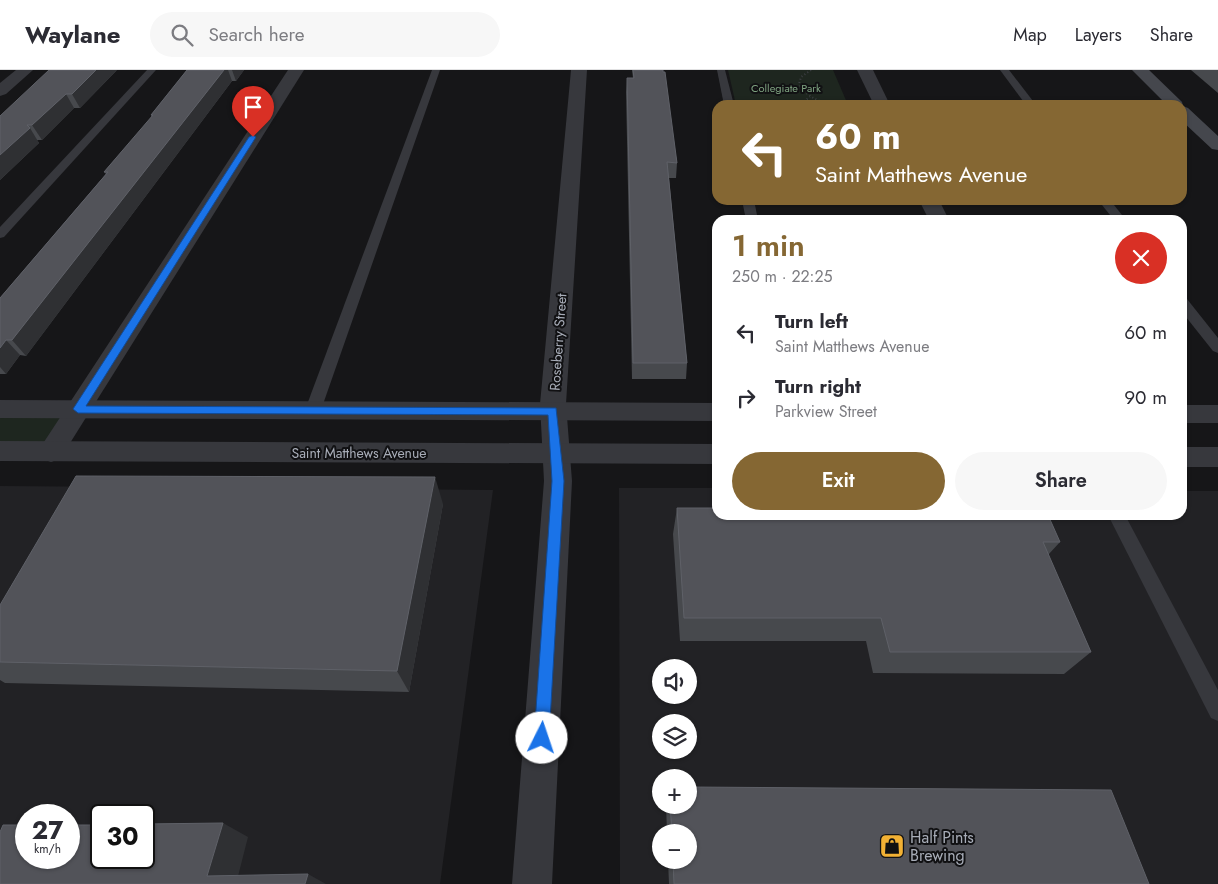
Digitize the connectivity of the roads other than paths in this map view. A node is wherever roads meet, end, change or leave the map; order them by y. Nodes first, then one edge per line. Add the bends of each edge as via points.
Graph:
1 (25, 70) edge
2 (152, 70) edge
3 (296, 70) edge
4 (436, 70) edge
5 (579, 70) edge
6 (722, 70) edge
7 (865, 70) edge
8 (1004, 70) edge
9 (1140, 70) edge
10 (0, 90) edge
11 (728, 100) edge
12 (880, 100) edge
13 (1027, 100) edge
14 (1171, 100) edge
15 (1187, 116) edge
16 (1218, 145) edge
17 (1108, 205) edge
18 (1116, 215) edge
19 (0, 234) edge
20 (1187, 308) edge
21 (1218, 348) edge
22 (0, 409) edge
23 (78, 409) junction
24 (313, 410) junction
25 (553, 411) junction
26 (712, 412) edge
27 (1187, 414) edge
28 (1218, 414) edge
29 (0, 452) edge
30 (51, 452) junction
31 (556, 454) junction
32 (712, 454) edge
33 (1187, 457) edge
34 (1218, 457) edge
35 (1119, 520) edge
36 (1218, 711) edge
37 (532, 884) edge

1 - 10 street
2 - 19 lane
3 - 23 street
4 - 24 lane
5 - 25 street, Roseberry Street
6 - 11 lane
7 - 12 street
8 - 13 lane
9 - 14 main road
15 - 16 main road
17 - 18 lane
20 - 21 lane
22 - 23 street
23 - 24 street
23 - 30 street
24 - 25 street
25 - 26 street
25 - 31 street, Roseberry Street
27 - 28 street
29 - 30 street, Saint Matthews Avenue
30 - 31 street, Saint Matthews Avenue
31 - 32 street, Saint Matthews Avenue
31 - 37 street, Roseberry Street via 558,481
33 - 34 street
35 - 36 lane

